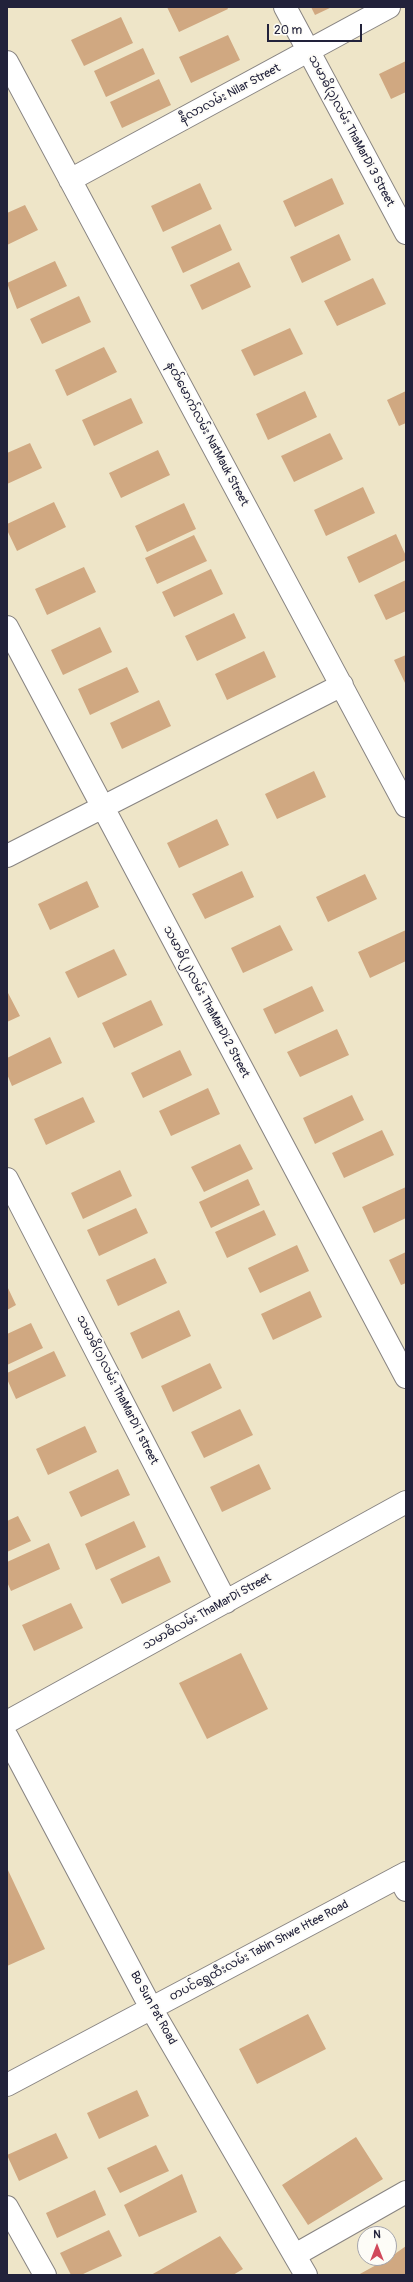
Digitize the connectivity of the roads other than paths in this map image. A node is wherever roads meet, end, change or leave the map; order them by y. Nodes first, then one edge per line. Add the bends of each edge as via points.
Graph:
1 (285, 7) edge
2 (389, 7) edge
3 (309, 52) junction
4 (7, 62) edge
5 (70, 180) junction
6 (406, 233) edge
7 (7, 627) edge
8 (342, 685) junction
9 (399, 775) edge
10 (406, 806) edge
11 (103, 807) junction
12 (7, 856) edge
13 (7, 1179) edge
14 (406, 1377) edge
15 (406, 1502) edge
16 (226, 1602) junction
17 (7, 1722) edge
18 (7, 1736) edge
19 (404, 1880) edge
20 (151, 2008) junction
21 (7, 2085) edge
22 (406, 2192) edge
23 (7, 2207) edge
24 (294, 2255) junction
25 (45, 2275) edge
26 (306, 2275) edge

1 - 3 street, သမာဓိ(၃)လမ်း ThaMarDi 3 Street
2 - 3 street, နီလာလမ်း Nilar Street
3 - 5 street, နီလာလမ်း Nilar Street
3 - 6 street, သမာဓိ(၃)လမ်း ThaMarDi 3 Street
4 - 5 street, နတ်မောက်လမ်း NatMauk Street
5 - 8 street, နတ်မောက်လမ်း NatMauk Street
7 - 11 street, သမာဓိ(၂)လမ်း ThaMarDi 2 Street
8 - 9 street, နတ်မောက်လမ်း NatMauk Street
8 - 11 street
9 - 10 street, နတ်မောက်လမ်း NatMauk Street
11 - 12 street
11 - 14 street, သမာဓိ(၂)လမ်း ThaMarDi 2 Street
13 - 16 street, သမာဓိ(၁)လမ်း ThaMarDi 1 street
15 - 16 street, သမာဓိလမ်း ThaMarDi Street
16 - 17 street, သမာဓိလမ်း ThaMarDi Street
18 - 20 street, Bo Sun Pat Road
19 - 20 street, တပင်ရွှေထီးလမ်း Tabin Shwe Htee Road
20 - 21 street, တပင်ရွှေထီးလမ်း Tabin Shwe Htee Road
20 - 24 street, Bo Sun Pat Road
22 - 24 street
23 - 25 street
24 - 26 street, Bo Sun Pat Road

